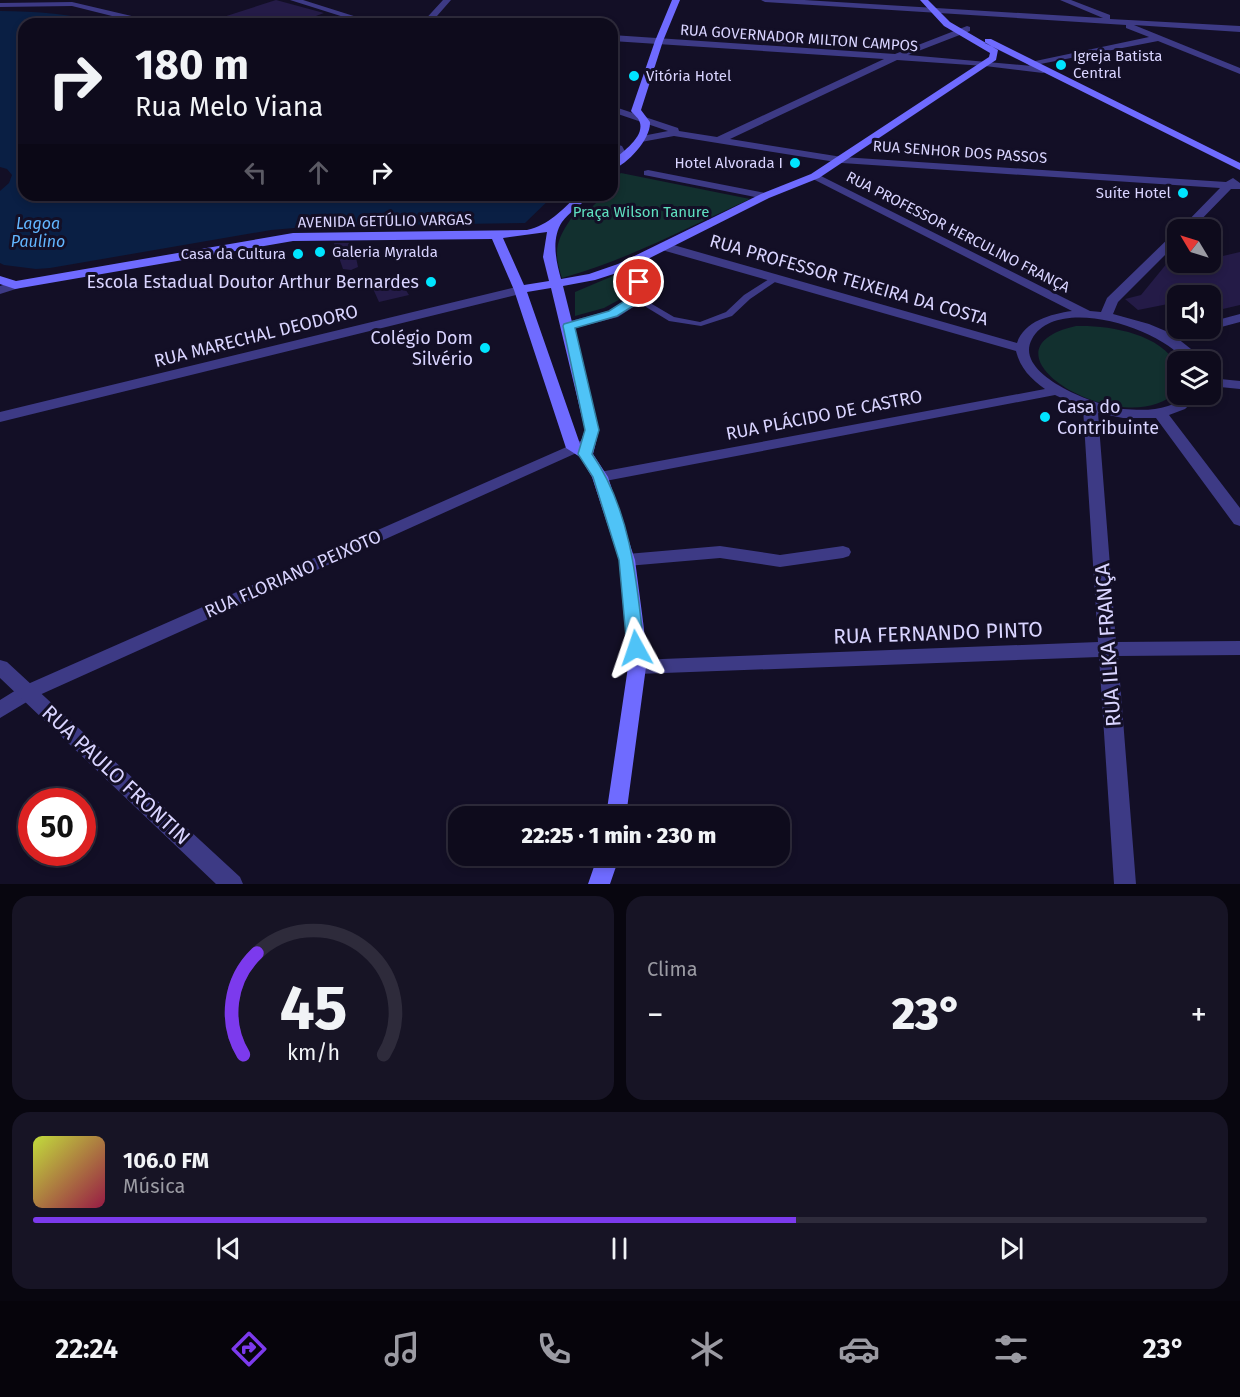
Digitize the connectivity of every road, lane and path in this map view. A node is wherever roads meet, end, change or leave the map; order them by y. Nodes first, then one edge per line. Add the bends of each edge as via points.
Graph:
1 (294, 0) edge
2 (447, 0) edge
3 (676, 0) edge
4 (765, 0) edge
5 (924, 0) edge
6 (936, 0) edge
7 (1064, 0) edge
8 (40, 1) edge
9 (60, 1) edge
10 (0, 5) edge
11 (932, 11) junction
12 (945, 12) junction
13 (129, 18) edge
14 (355, 18) edge
15 (430, 18) edge
16 (1118, 22) junction
17 (1197, 26) junction
18 (967, 29) junction
19 (1240, 29) edge
20 (957, 32) junction
21 (618, 38) edge
22 (1157, 38) junction
23 (659, 41) junction
24 (891, 59) junction
25 (985, 63) junction
26 (1030, 63) junction
27 (1043, 70) junction
28 (1240, 71) edge
29 (618, 112) edge
30 (646, 122) junction
31 (691, 135) junction
32 (641, 139) junction
33 (719, 140) junction
34 (618, 148) edge
35 (623, 157) junction
36 (842, 160) junction
37 (618, 162) edge
38 (1240, 167) edge
39 (648, 173) dead end
40 (815, 176) junction
41 (1240, 176) edge
42 (1235, 185) edge
43 (765, 196) junction
44 (578, 201) edge
45 (1196, 219) edge
46 (556, 222) junction
47 (496, 235) junction
48 (666, 247) junction
49 (1167, 247) edge
50 (622, 267) junction
51 (777, 278) junction
52 (0, 280) edge
53 (558, 284) junction
54 (15, 285) junction
55 (0, 290) edge
56 (520, 290) junction
57 (637, 299) junction
58 (1088, 315) junction
59 (1106, 316) junction
60 (1240, 318) edge
61 (1221, 323) edge
62 (568, 326) junction
63 (1166, 337) joint
64 (1022, 349) junction
65 (1183, 351) edge
66 (1221, 383) edge
67 (1240, 385) edge
68 (1056, 391) junction
69 (1182, 405) edge
70 (1090, 406) junction
71 (1159, 412) junction
72 (0, 417) edge
73 (583, 448) junction
74 (600, 477) junction
75 (1240, 520) edge
76 (843, 552) dead end
77 (627, 560) junction
78 (1240, 648) edge
79 (1109, 649) junction
80 (0, 667) edge
81 (637, 667) junction
82 (28, 692) junction
83 (0, 710) edge
84 (617, 806) edge
85 (606, 866) edge
86 (610, 866) edge
87 (232, 884) edge
88 (599, 884) edge
89 (610, 884) edge
90 (1125, 884) edge

1 - 14 street
2 - 15 street
3 - 23 main road
4 - 11 street
5 - 11 main road
6 - 12 main road
7 - 16 street
8 - 9 street
8 - 10 street
9 - 13 street
11 - 12 street
11 - 20 main road
12 - 16 street
12 - 18 main road
16 - 17 street
16 - 22 street
17 - 19 street
17 - 22 street via 1192,31
18 - 20 street
18 - 26 main road
20 - 24 street
20 - 25 main road via 995,52
21 - 23 street, RUA GOVERNADOR MILTON CAMPOS
22 - 26 street
22 - 28 street
23 - 24 street, RUA GOVERNADOR MILTON CAMPOS
23 - 30 main road via 636,111
24 - 25 street, RUA GOVERNADOR MILTON CAMPOS
24 - 33 street
25 - 27 street, RUA GOVERNADOR MILTON CAMPOS
25 - 36 main road
26 - 27 main road
27 - 38 main road
29 - 30 street, RUA SENHOR DOS PASSOS
30 - 31 street, RUA SENHOR DOS PASSOS
30 - 32 main road
31 - 32 street, RUA SENHOR DOS PASSOS via 661,134
31 - 33 street, RUA SENHOR DOS PASSOS
32 - 35 main road
33 - 36 street, RUA SENHOR DOS PASSOS
34 - 35 street
35 - 37 main road
36 - 40 main road
36 - 42 street, RUA SENHOR DOS PASSOS
39 - 43 street
40 - 43 main road
40 - 58 street, RUA PROFESSOR HERCULINO FRANÇA
41 - 42 street
42 - 45 street
43 - 48 main road
44 - 46 main road
46 - 47 main road, AVENIDA GETÚLIO VARGAS via 527,233
46 - 53 main road via 549,257
47 - 54 main road, AVENIDA GETÚLIO VARGAS via 293,237
47 - 56 main road
48 - 50 main road
48 - 51 street, RUA PROFESSOR TEIXEIRA DA COSTA
49 - 59 street via 1112,301
50 - 53 main road
50 - 57 street via 639,282
51 - 57 lane via 729,314 700,324 672,319
51 - 64 street, RUA PROFESSOR TEIXEIRA DA COSTA
52 - 54 main road, AVENIDA GETÚLIO VARGAS
53 - 56 main road
53 - 62 main road
54 - 55 street
56 - 72 street, RUA MARECHAL DEODORO
56 - 73 main road
57 - 62 street via 613,314
58 - 59 street
58 - 64 street via 1045,321 1030,330
59 - 63 street
60 - 61 street
62 - 73 main road via 592,430
63 - 65 street
64 - 68 street via 1035,375
66 - 67 street
68 - 70 street
68 - 74 street, RUA PLÁCIDO DE CASTRO
69 - 71 street
70 - 71 street via 1137,414
70 - 79 street, RUA ILKA FRANÇA
71 - 75 street
73 - 74 main road
73 - 82 street, RUA FLORIANO PEIXOTO
74 - 77 main road
76 - 77 street via 780,561 720,552
77 - 81 main road
78 - 79 street, RUA FERNANDO PINTO
79 - 81 street, RUA FERNANDO PINTO
79 - 90 street, RUA ILKA FRANÇA
80 - 82 street, RUA PAULO FRONTIN
81 - 84 main road
82 - 83 street, RUA FLORIANO PEIXOTO
82 - 87 street, RUA PAULO FRONTIN
85 - 88 main road
86 - 89 main road

